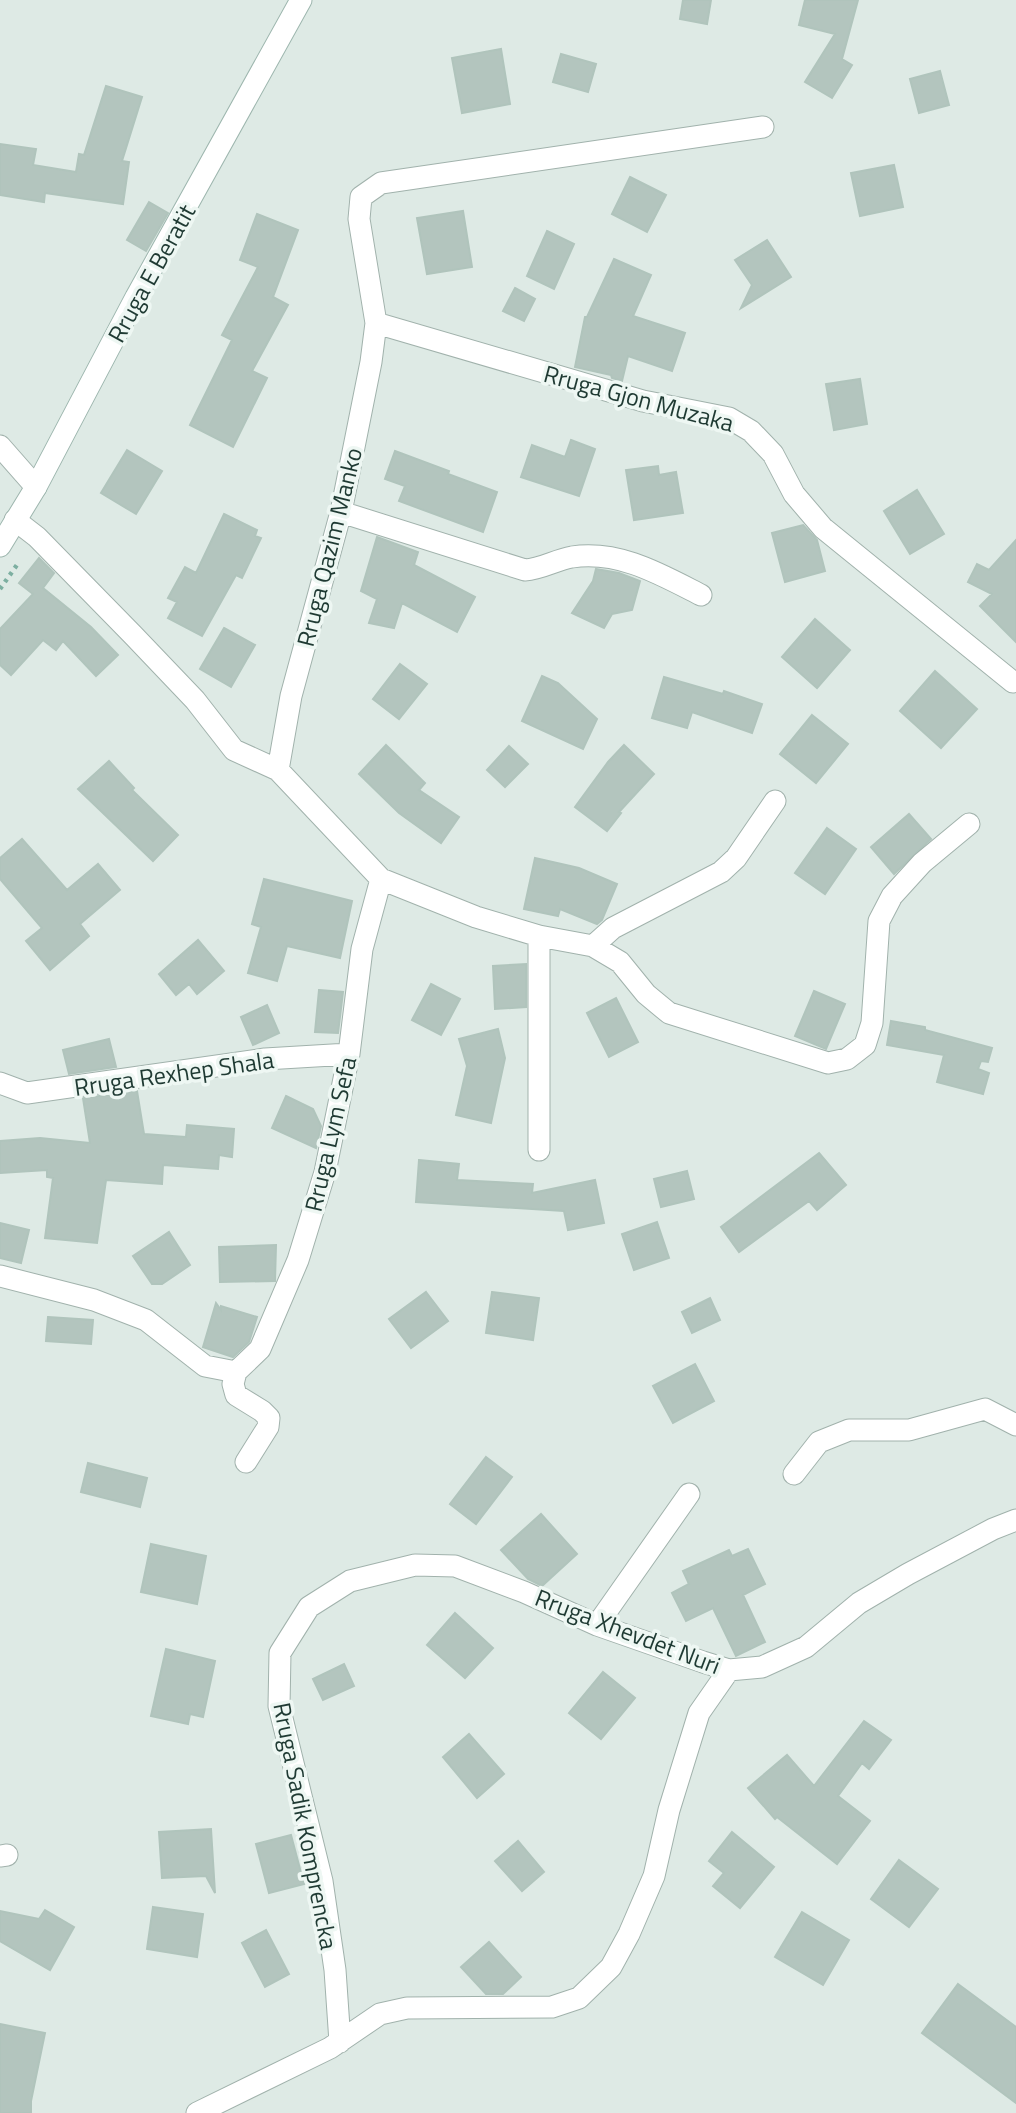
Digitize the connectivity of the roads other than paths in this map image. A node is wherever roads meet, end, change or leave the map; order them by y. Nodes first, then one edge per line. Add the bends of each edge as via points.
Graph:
1 (302, 0) edge
2 (763, 127) dead end
3 (376, 323) junction
4 (0, 446) edge
5 (36, 487) junction
6 (341, 512) junction
7 (15, 520) junction
8 (0, 546) edge
9 (701, 595) dead end
10 (1013, 682) dead end
11 (278, 770) junction
12 (775, 801) dead end
13 (970, 824) dead end
14 (381, 879) junction
15 (539, 936) junction
16 (593, 946) junction
17 (349, 1054) junction
18 (0, 1083) edge
19 (539, 1150) dead end
20 (0, 1276) edge
21 (236, 1372) junction
22 (1016, 1425) edge
23 (246, 1462) dead end
24 (794, 1474) dead end
25 (689, 1494) dead end
26 (1016, 1520) edge
27 (597, 1625) junction
28 (280, 1653) joint
29 (729, 1670) junction
30 (340, 2042) junction
31 (197, 2113) edge

1 - 5 street, Rruga E Beratit
2 - 3 street, Rruga Qazim Manko via 381,183 361,197 359,219
3 - 6 street, Rruga Qazim Manko
3 - 10 street, Rruga Gjon Muzaka via 643,401 729,418 751,430 773,454 794,494 823,528
4 - 5 street
5 - 7 street, Rruga E Beratit
6 - 9 street via 525,570 574,557 607,557 643,565
6 - 11 street, Rruga Qazim Manko via 291,696
7 - 8 street, Rruga E Beratit
7 - 11 street via 142,644 234,750
11 - 14 street
12 - 16 street via 721,873 613,928
13 - 16 street via 922,863 892,896 878,922 872,1023 864,1045 847,1059 828,1063 669,1013 620,962
14 - 15 street via 476,917
14 - 17 street, Rruga Lym Sefa via 362,949
15 - 16 street
15 - 19 street
17 - 18 street, Rruga Rexhep Shala via 265,1059 27,1093
17 - 21 street, Rruga Lym Sefa via 325,1172 298,1260 260,1349
20 - 21 street via 94,1300 146,1320 205,1366
21 - 23 street via 236,1395 269,1418
22 - 24 street via 985,1409 909,1430 849,1430 819,1442
25 - 27 street
26 - 29 street, Rruga Xhevdet Nuri via 859,1603 806,1647 762,1667
27 - 28 street, Rruga Xhevdet Nuri via 455,1566 415,1565 350,1581 309,1606
27 - 29 street, Rruga Xhevdet Nuri
28 - 30 street, Rruga Sadik Komprencka via 279,1706 322,1881
29 - 30 street via 699,1713 654,1876 629,1934 611,1967 579,1998 552,2007 407,2008 380,2014
30 - 31 street

